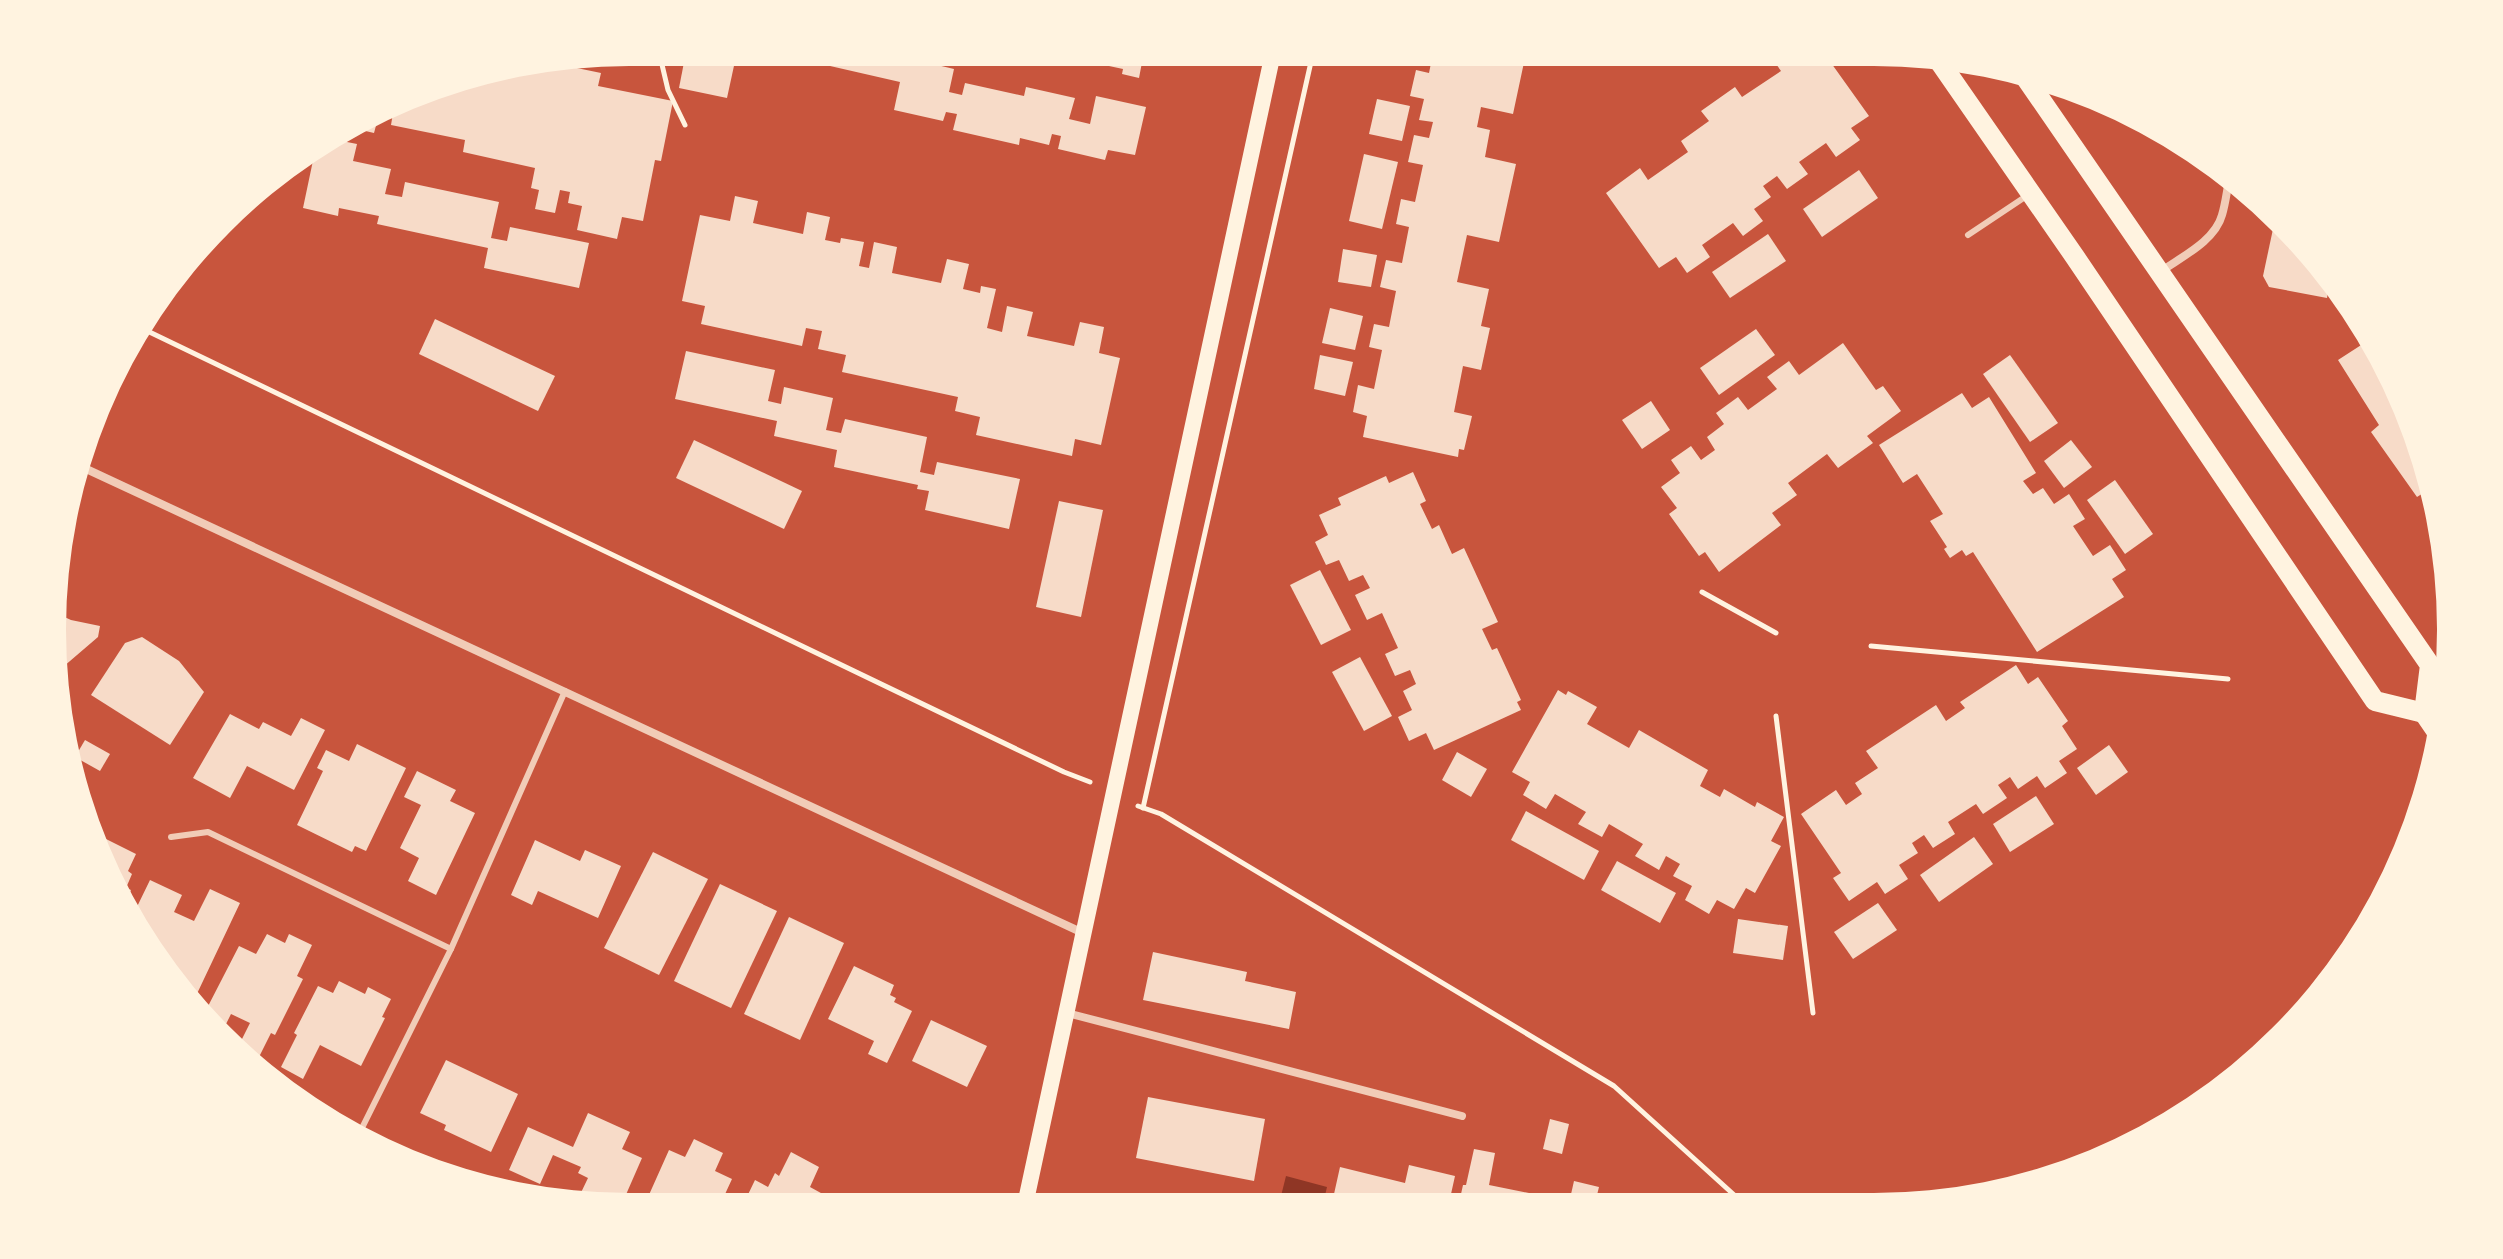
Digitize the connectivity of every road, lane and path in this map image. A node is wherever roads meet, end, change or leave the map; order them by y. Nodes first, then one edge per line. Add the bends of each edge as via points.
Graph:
1 (662, 66) edge
2 (1270, 66) edge
3 (1310, 66) edge
4 (1946, 71) edge
5 (2034, 90) edge
6 (685, 125) dead end
7 (2227, 191) edge
8 (2031, 193) junction
9 (1968, 235) dead end
10 (2160, 272) junction
11 (151, 333) edge
12 (89, 470) edge
13 (1702, 592) dead end
14 (1776, 633) dead end
15 (1871, 646) dead end
16 (2228, 679) dead end
17 (565, 691) junction
18 (2424, 713) junction
19 (1776, 716) dead end
20 (2429, 720) edge
21 (1086, 780) dead end
22 (1143, 808) dead end
23 (1152, 812) dead end
24 (171, 837) dead end
25 (1083, 934) junction
26 (451, 949) junction
27 (1067, 1013) junction
28 (1813, 1013) dead end
29 (1462, 1116) dead end
30 (363, 1126) edge
31 (1028, 1193) edge
32 (1732, 1193) edge

1 - 6 path
2 - 25 main road
3 - 22 path
4 - 8 main road
5 - 10 main road
7 - 10 street via 2217,226
8 - 9 lane
8 - 18 main road via 2375,701
10 - 18 main road via 2430,665
11 - 21 path
12 - 17 street
13 - 14 path
15 - 16 path
17 - 25 street
17 - 26 lane
18 - 20 main road
19 - 28 path
23 - 32 path via 1614,1086
24 - 26 lane via 208,832
25 - 27 main road
26 - 30 lane
27 - 29 street
27 - 31 main road

